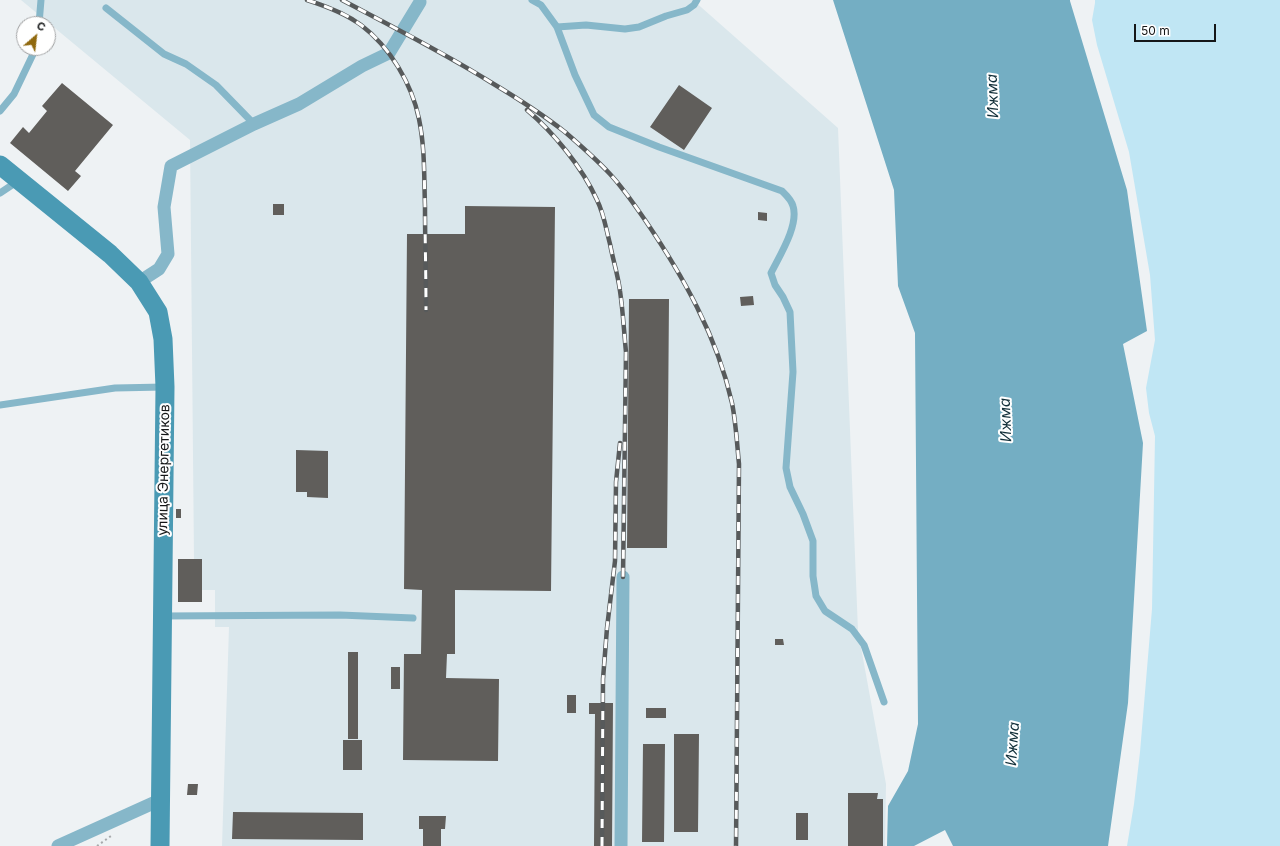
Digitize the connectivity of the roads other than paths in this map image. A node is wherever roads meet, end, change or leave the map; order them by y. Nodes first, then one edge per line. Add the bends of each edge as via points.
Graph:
1 (41, 0) edge
2 (532, 0) edge
3 (697, 0) edge
4 (420, 1) edge
5 (106, 8) dead end
6 (39, 16) edge
7 (557, 27) junction
8 (32, 56) edge
9 (0, 111) edge
10 (254, 124) junction
11 (0, 165) edge
12 (18, 181) junction
13 (0, 193) edge
14 (139, 282) junction
15 (165, 387) junction
16 (0, 405) edge
17 (623, 577) dead end
18 (162, 616) junction
19 (413, 618) dead end
20 (884, 702) dead end
21 (160, 800) junction
22 (58, 846) edge
23 (160, 846) edge
24 (620, 846) edge

1 - 6 lane
2 - 7 lane via 541,5
3 - 7 lane via 687,10 639,27
4 - 10 street via 389,53 362,66 299,104
5 - 10 lane via 164,54 186,64 216,85
7 - 20 lane via 574,75 594,115 609,127 782,191 794,206 794,225 771,273 774,285 790,312 793,372 786,468 790,487 813,541 816,596 825,611 852,629 864,645
8 - 9 lane via 14,94
10 - 14 street via 171,166 164,207 168,254 159,269
11 - 12 main road, улица Энергетиков
12 - 13 lane
12 - 14 main road, улица Энергетиков via 110,254
14 - 15 main road, улица Энергетиков via 158,312 163,339
15 - 16 lane via 115,388
15 - 18 main road, улица Энергетиков
17 - 24 street
18 - 19 lane via 340,615
18 - 21 main road, улица Энергетиков
21 - 22 street
21 - 23 main road, улица Энергетиков

